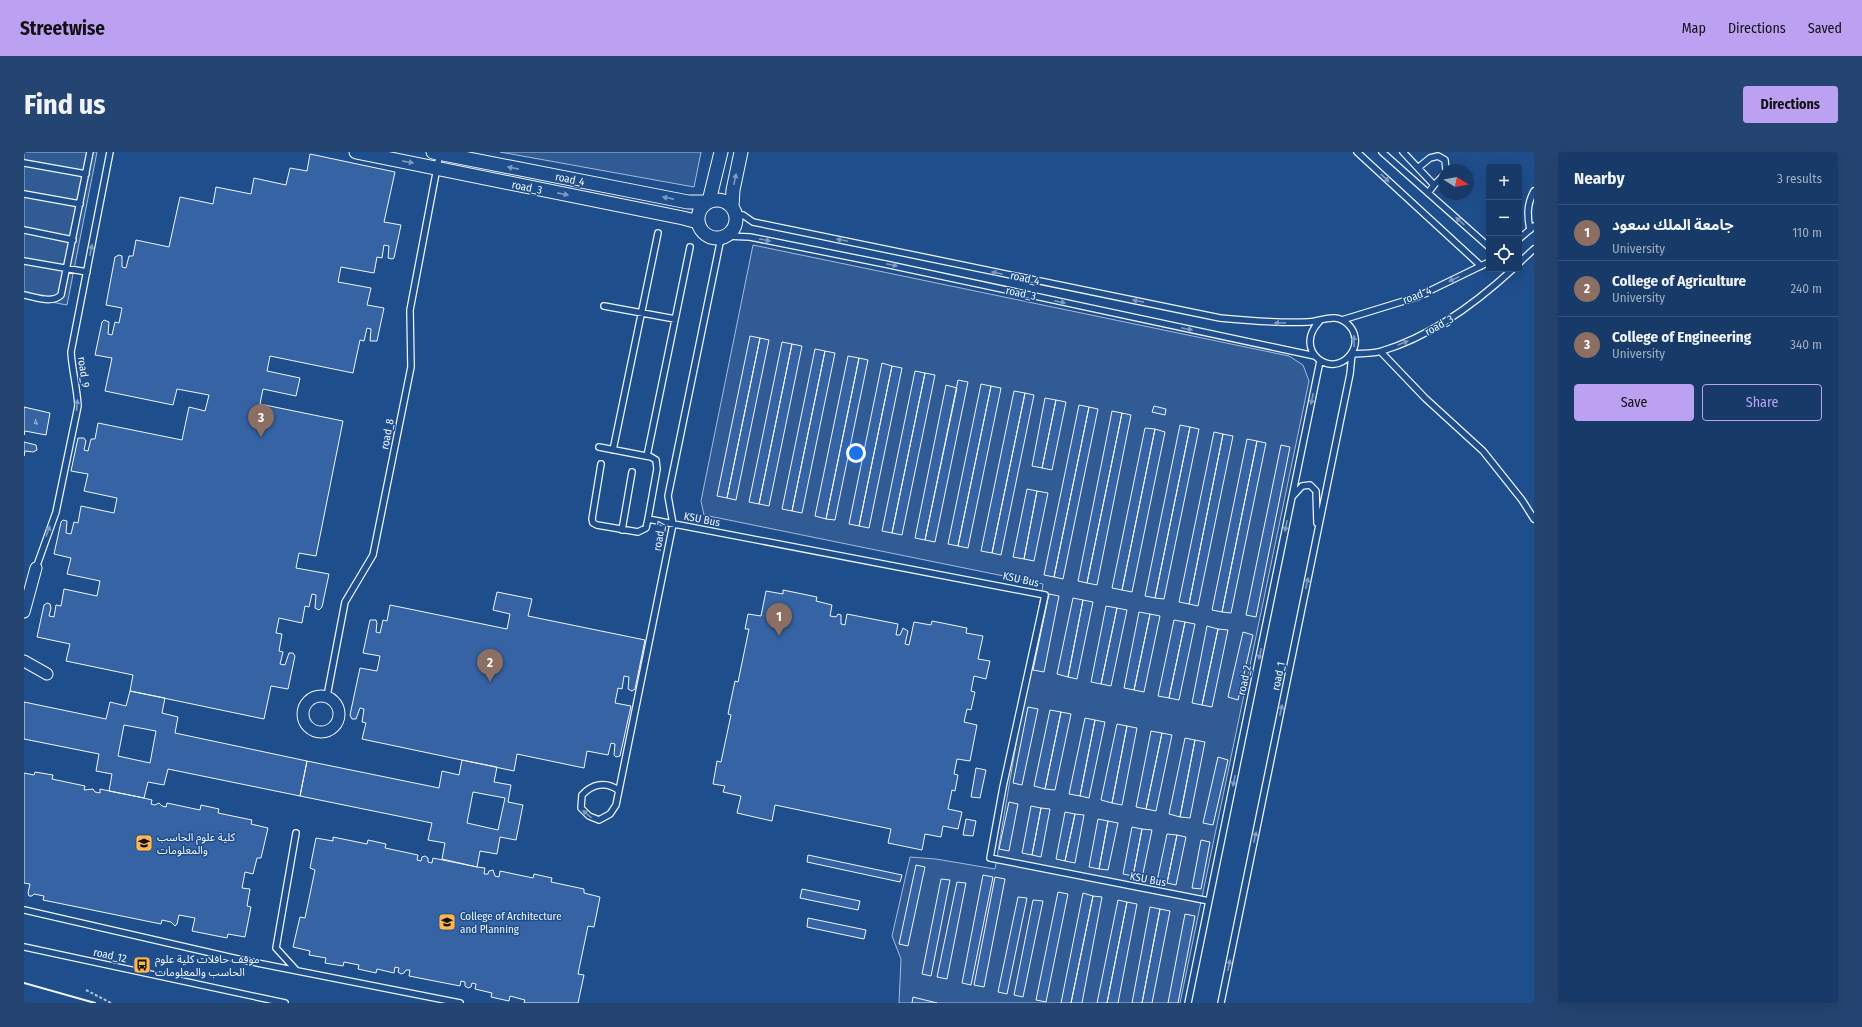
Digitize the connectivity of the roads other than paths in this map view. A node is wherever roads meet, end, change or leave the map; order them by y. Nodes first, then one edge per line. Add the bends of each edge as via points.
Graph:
1 (90, 152) edge
2 (110, 152) edge
3 (356, 152) edge
4 (437, 152) edge
5 (721, 152) edge
6 (741, 152) edge
7 (1357, 152) edge
8 (1382, 152) edge
9 (1404, 152) edge
10 (24, 163) edge
11 (1445, 164) edge
12 (1419, 167) junction
13 (437, 168) junction
14 (86, 174) junction
15 (1438, 181) edge
16 (1434, 185) junction
17 (1534, 191) edge
18 (1428, 193) junction
19 (24, 194) edge
20 (708, 202) junction
21 (80, 204) junction
22 (734, 211) junction
23 (698, 222) junction
24 (1532, 228) edge
25 (24, 230) edge
26 (658, 233) dead end
27 (1522, 236) edge
28 (723, 237) junction
29 (73, 240) junction
30 (1486, 244) edge
31 (690, 247) dead end
32 (1534, 249) edge
33 (1522, 260) edge
34 (24, 261) edge
35 (1486, 264) edge
36 (1481, 266) junction
37 (68, 269) junction
38 (87, 272) junction
39 (1509, 272) edge
40 (24, 295) edge
41 (604, 306) dead end
42 (642, 312) junction
43 (675, 319) junction
44 (1342, 320) junction
45 (1319, 322) junction
46 (1381, 352) junction
47 (1352, 354) junction
48 (1315, 356) junction
49 (1320, 361) junction
50 (599, 447) dead end
51 (613, 450) junction
52 (647, 456) junction
53 (601, 464) dead end
54 (632, 472) dead end
55 (1292, 498) junction
56 (648, 519) junction
57 (1534, 520) edge
58 (673, 524) junction
59 (622, 530) junction
60 (1317, 534) junction
61 (36, 568) joint
62 (24, 612) edge
63 (24, 661) edge
64 (47, 674) dead end
65 (327, 696) dead end
66 (618, 790) junction
67 (296, 833) dead end
68 (1209, 901) junction
69 (24, 910) edge
70 (24, 947) edge
71 (296, 970) junction
72 (285, 1003) edge
73 (460, 1003) edge
74 (1188, 1003) edge
75 (1221, 1003) edge

1 - 14 lane
38 -> 2 lane, road_9
3 -> 13 street, road_3
4 - 13 lane, road_8
20 -> 4 street, road_4 via 688,202
5 - 20 street
22 -> 6 street via 733,190
7 -> 36 lane
8 - 18 lane
9 - 12 lane
10 - 14 lane
11 - 12 lane via 1445,160 1438,156 1430,158
12 - 16 lane
13 -> 23 street, road_3
13 - 65 lane, road_8 via 410,310 411,367 373,555 345,602
14 - 21 lane
15 - 16 lane
16 - 18 lane
17 - 24 lane via 1527,216
30 -> 18 lane
19 - 21 lane
20 - 22 street via 723,200
20 - 23 street via 699,211
21 - 29 lane
22 - 28 street via 734,227
45 -> 22 lane, road_4 via 1266,323 1220,318 753,222
23 - 28 street via 700,228 709,236
24 - 27 lane
25 - 29 lane
26 - 42 lane
28 -> 48 lane, road_3 via 750,237 885,264
28 - 58 lane, road_7 via 668,496
29 - 37 lane
31 - 43 lane
32 - 33 lane
34 - 37 lane
35 - 36 lane, road_4
36 -> 44 lane, road_4 via 1417,297
37 - 38 lane
37 - 40 lane via 64,288 57,299
61 -> 38 lane, road_9 via 56,512 78,406 71,352
46 -> 39 lane, road_3 via 1419,336 1462,312
41 - 42 lane
42 - 43 lane
42 - 51 lane
43 - 52 lane
44 - 45 lane via 1326,318
47 -> 44 lane via 1355,339 1353,331
45 - 48 lane via 1310,335 1311,350
46 - 47 lane, road_3
46 - 57 lane via 1425,398 1483,451 1522,500
47 - 49 lane via 1341,363
47 - 60 lane, road_1
48 - 49 lane
49 -> 55 lane, road_2
50 - 51 lane
51 - 52 lane
52 - 56 lane via 656,460 657,469
53 - 59 lane via 593,523
54 - 59 lane
55 - 60 lane via 1302,486 1310,485 1316,491
55 -> 68 lane, road_2
56 - 58 lane, KSU Bus
56 - 59 lane via 646,528 642,531
58 - 66 lane, road_7
58 - 68 lane, KSU Bus via 1045,595 990,858
75 -> 60 lane, road_1
61 - 62 street
63 - 64 street
66 -> 66 lane, road_7 via 614,811 606,817 599,820 592,818 581,808 582,795 592,787 608,785
67 - 71 lane via 276,948
68 - 74 lane, road_2
69 - 71 lane
70 - 72 lane, road_12
71 - 73 lane

